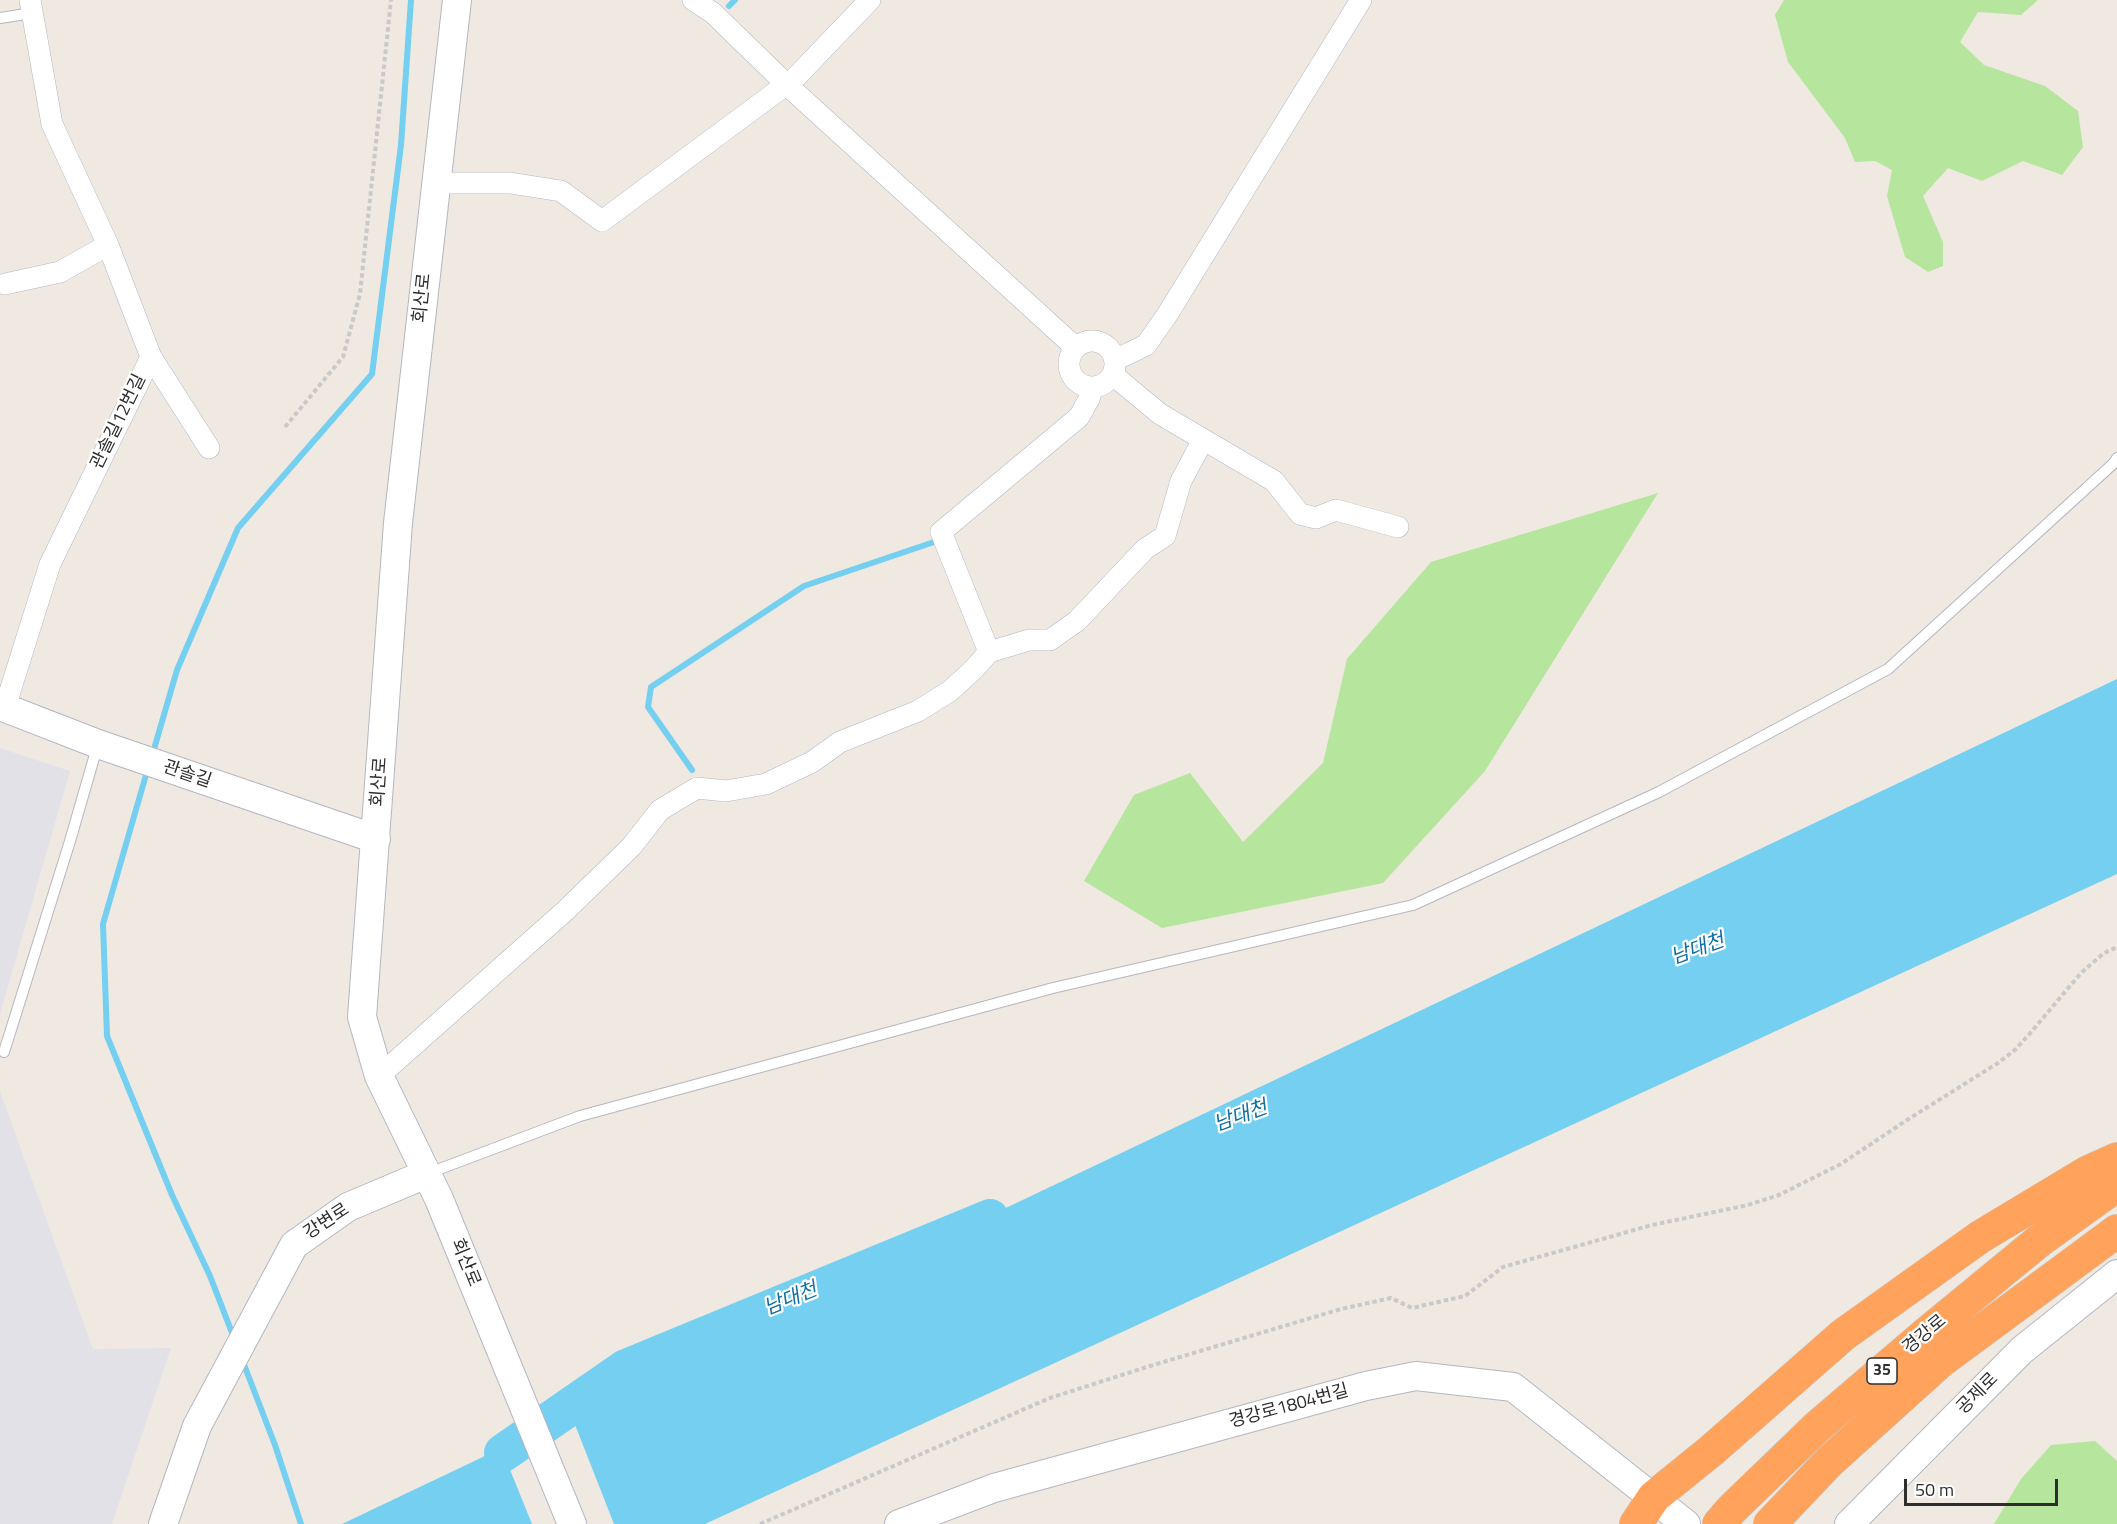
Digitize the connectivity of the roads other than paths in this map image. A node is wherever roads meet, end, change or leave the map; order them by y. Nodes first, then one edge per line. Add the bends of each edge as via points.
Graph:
1 (457, 0) edge
2 (693, 0) edge
3 (870, 0) edge
4 (1361, 0) edge
5 (31, 6) edge
6 (0, 18) edge
7 (786, 84) junction
8 (435, 183) junction
9 (108, 245) junction
10 (5, 284) dead end
11 (1075, 347) junction
12 (151, 357) junction
13 (1114, 367) junction
14 (1093, 387) junction
15 (1203, 440) junction
16 (209, 448) dead end
17 (2117, 458) edge
18 (1398, 527) dead end
19 (989, 652) junction
20 (2, 706) edge
21 (98, 744) junction
22 (376, 839) junction
23 (4, 1052) dead end
24 (379, 1076) junction
25 (2117, 1159) edge
26 (426, 1174) junction
27 (2117, 1185) edge
28 (2117, 1231) edge
29 (2117, 1274) edge
30 (1654, 1497) junction
31 (1726, 1517) edge
32 (163, 1524) edge
33 (572, 1524) edge
34 (899, 1524) edge
35 (1636, 1524) edge
36 (1686, 1524) edge
37 (1770, 1524) edge
38 (1849, 1524) edge

1 - 8 street, 회산로
2 - 7 street via 713,13
3 - 7 street
4 - 13 street via 1167,315 1146,345
5 - 6 lane
5 - 9 street, 관솔길12번길 via 52,124
7 - 8 street via 602,220 561,191 510,183
7 - 11 street
8 - 22 street, 회산로 via 398,523
9 - 10 street via 60,272
9 - 12 street, 관솔길12번길
11 - 13 street via 1095,340 1108,347
11 - 14 street via 1069,362 1072,377
12 - 16 street
12 - 20 street, 관솔길12번길 via 50,564
13 - 14 street via 1108,381
13 - 15 street via 1160,414
14 - 19 street via 1079,417 941,532
15 - 18 street via 1274,481 1300,514 1316,518 1336,510
15 - 19 street via 1181,481 1165,536 1144,549 1077,621 1050,640 1029,640
17 - 26 lane via 1888,669 1659,792 1413,904 1053,988 580,1116
19 - 24 street via 950,691 918,711 840,742 812,762 766,784 726,791 697,788 660,810 631,847 565,911
20 - 21 street, 관솔길
21 - 22 street, 관솔길
21 - 23 lane
22 - 24 street, 회산로 via 362,1017
24 - 26 street, 회산로
25 - 30 highway via 2088,1172 1980,1237 1843,1335
26 - 32 street, 강변로 via 348,1207 294,1245 197,1426
26 - 33 street, 회산로
27 - 31 highway, 경강로 / 35 via 2038,1241 1927,1333 1817,1427
28 - 37 highway, 경강로 via 1941,1361 1829,1462
29 - 38 street, 공제로 via 2022,1350
30 - 34 street, 경강로1804번길 via 1513,1387 1416,1376 1366,1386 994,1488
30 - 35 highway
30 - 36 street, 경강로1804번길

